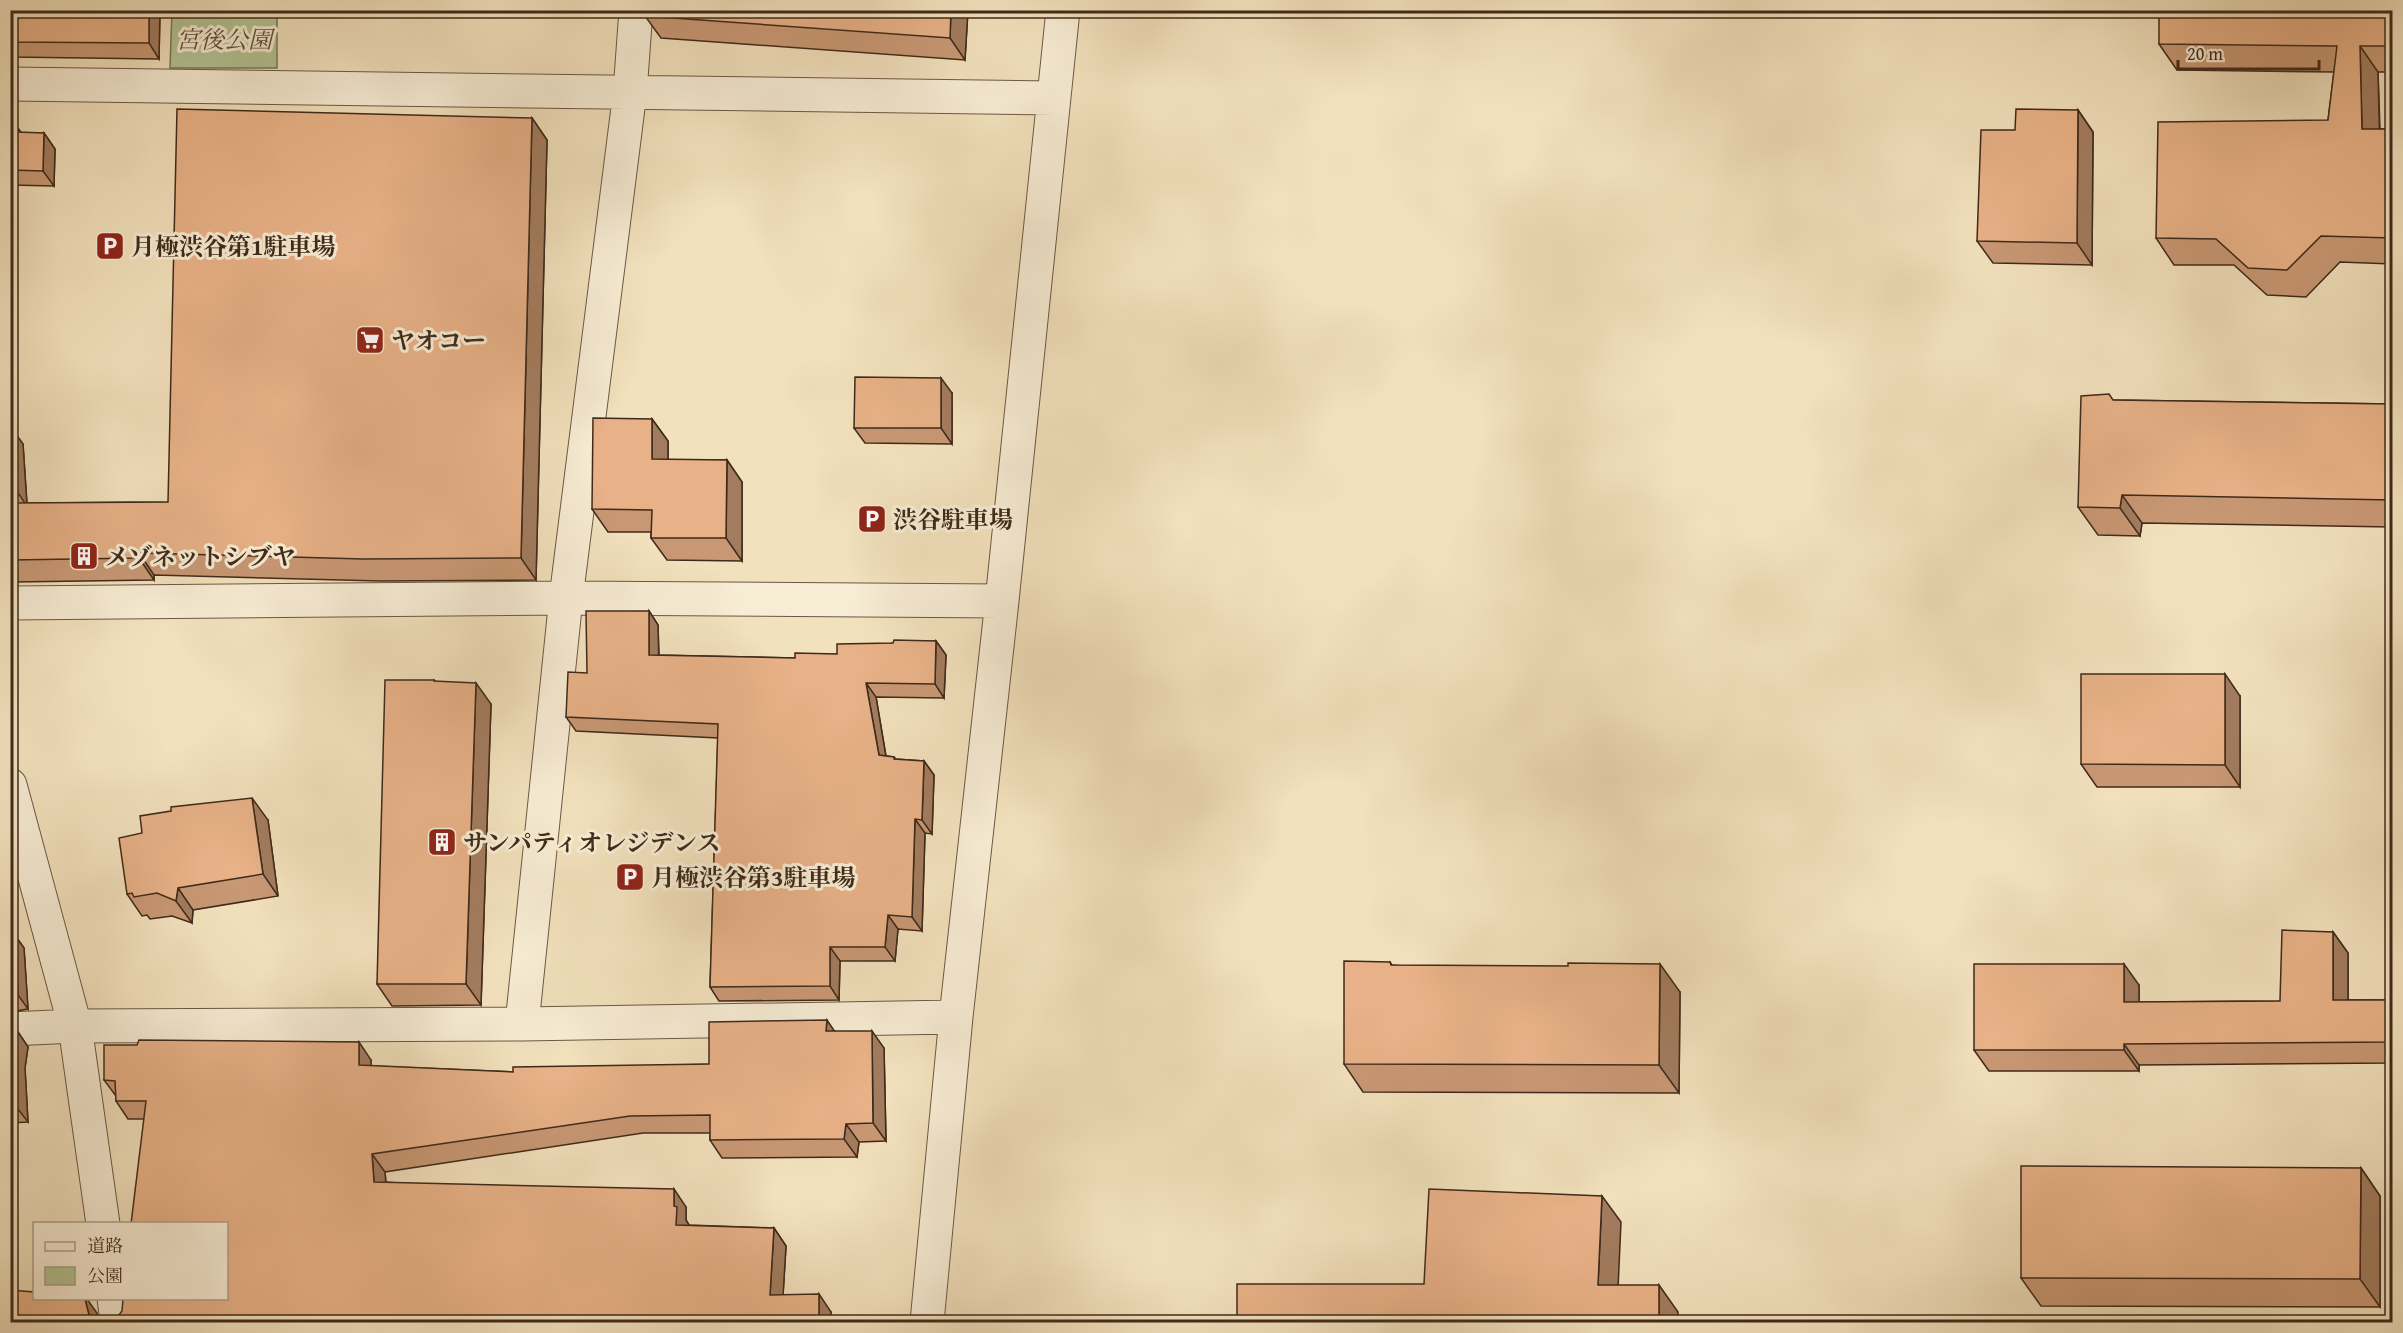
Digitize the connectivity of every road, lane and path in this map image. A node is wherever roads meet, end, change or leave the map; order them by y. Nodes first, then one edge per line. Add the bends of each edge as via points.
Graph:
1 (636, 10) edge
2 (1063, 10) edge
3 (10, 84) edge
4 (630, 92) junction
5 (1054, 98) junction
6 (566, 598) junction
7 (1002, 601) junction
8 (10, 603) edge
9 (10, 785) edge
10 (956, 1017) junction
11 (522, 1024) junction
12 (75, 1026) junction
13 (10, 1029) edge
14 (103, 1222) edge
15 (114, 1300) edge
16 (117, 1323) edge
17 (927, 1323) edge

1 - 4 street
2 - 5 street
3 - 4 street
4 - 5 street
4 - 6 street
5 - 7 street
6 - 7 street
6 - 8 street
6 - 11 street
7 - 10 street
9 - 12 street
10 - 11 street
10 - 17 street
11 - 12 street
12 - 13 street
12 - 14 street
15 - 16 street

